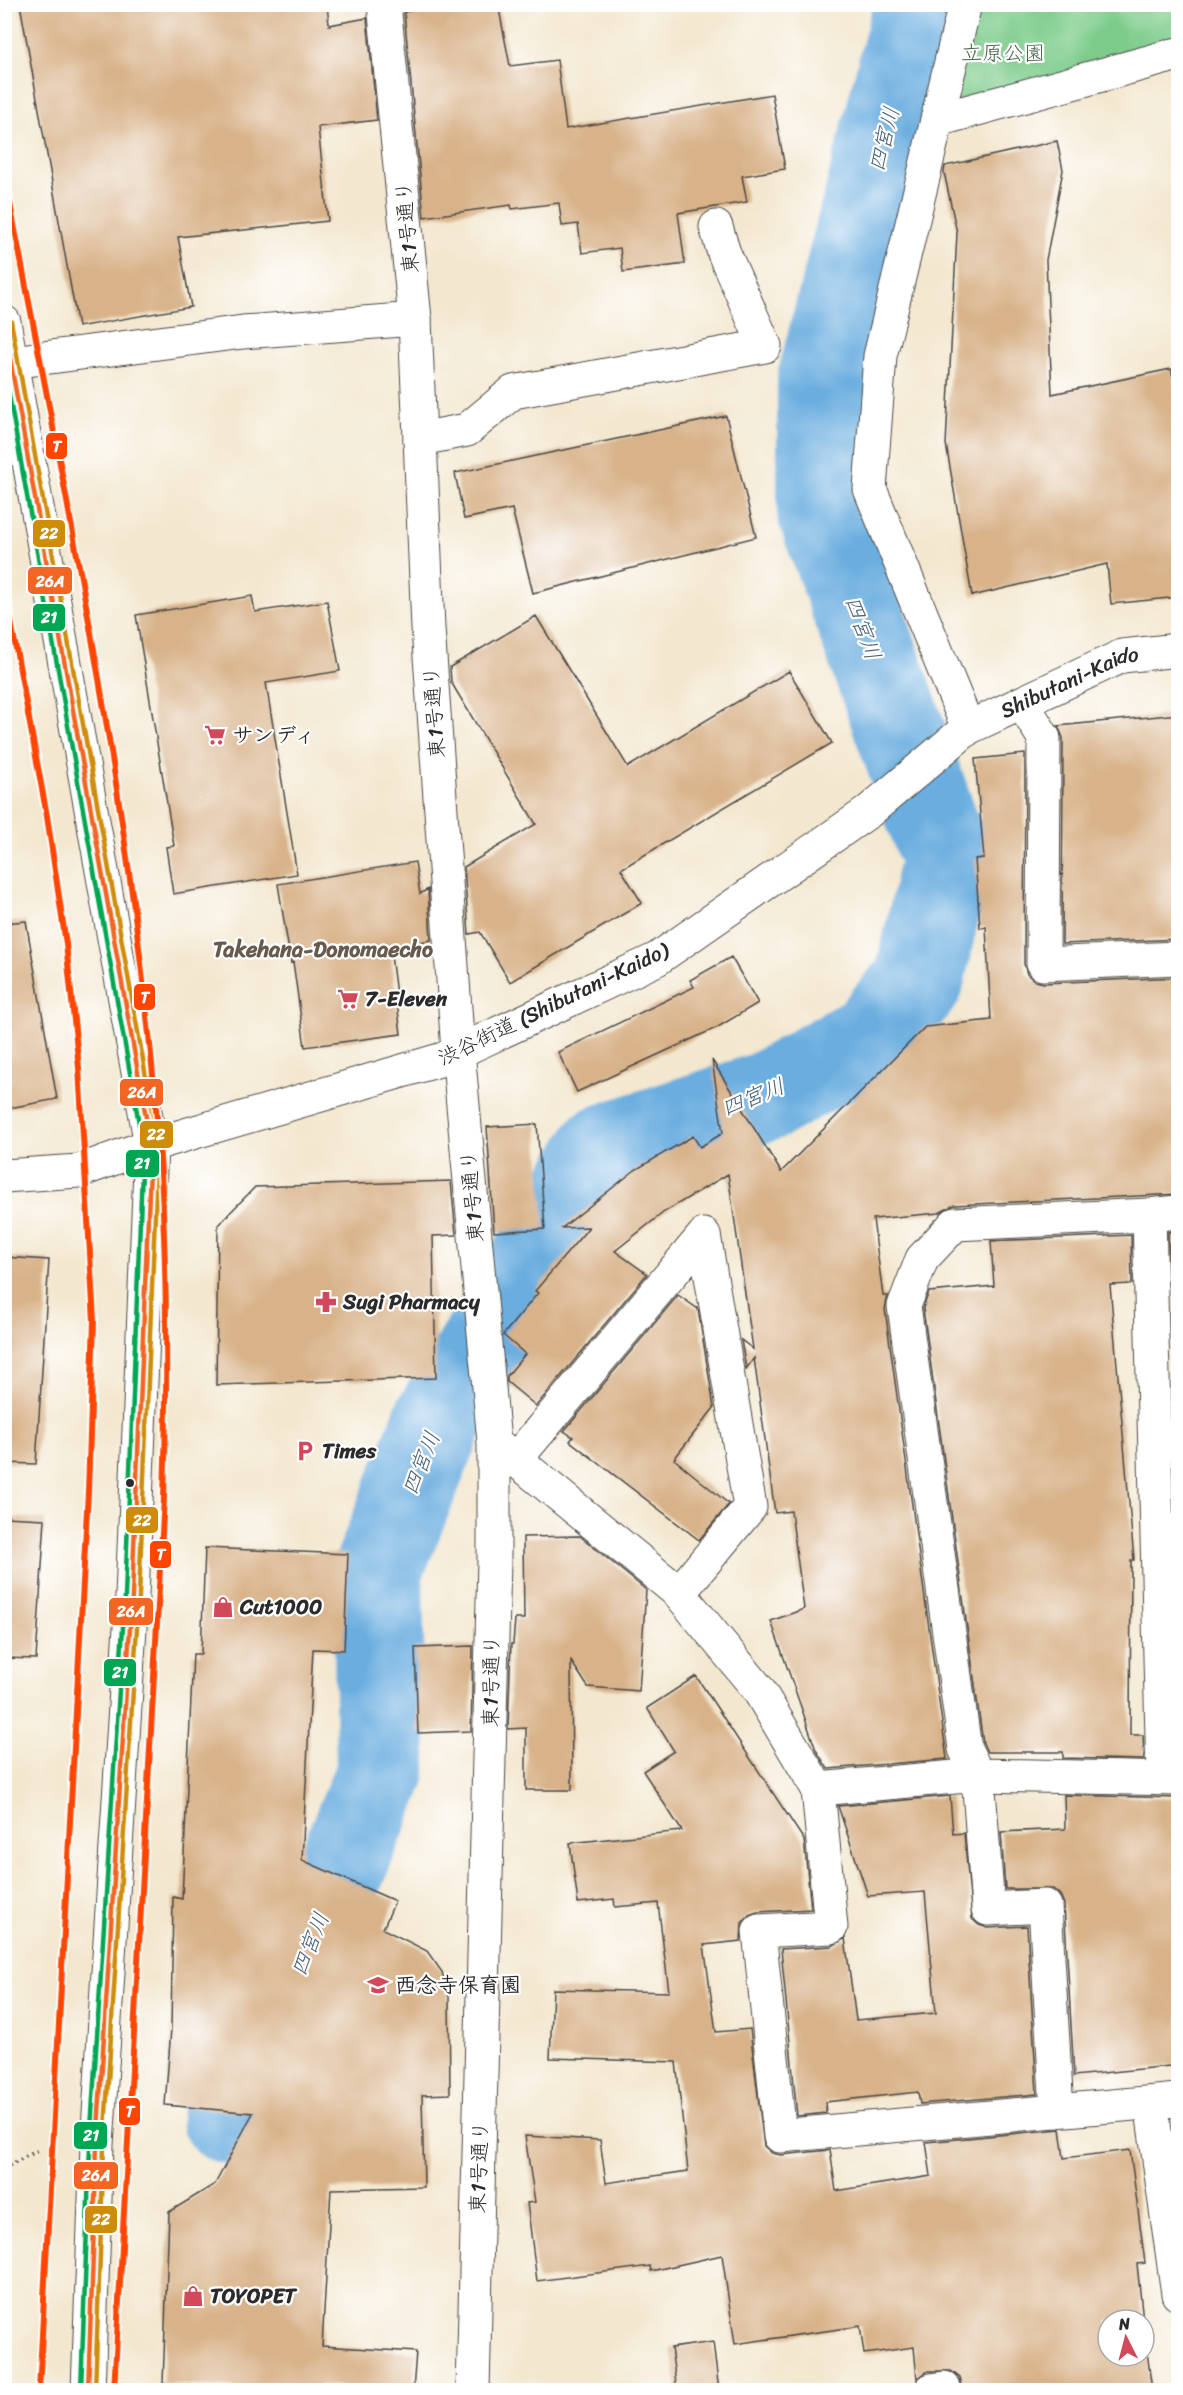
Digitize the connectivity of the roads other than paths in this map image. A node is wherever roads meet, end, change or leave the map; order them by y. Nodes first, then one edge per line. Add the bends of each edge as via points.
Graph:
1 (384, 4) edge
2 (965, 4) edge
3 (1179, 54) edge
4 (938, 120) junction
5 (716, 227) dead end
6 (415, 319) junction
7 (4, 322) edge
8 (12, 362) junction
9 (420, 439) junction
10 (1179, 650) edge
11 (1022, 703) junction
12 (968, 728) junction
13 (1179, 958) edge
14 (458, 1050) junction
15 (151, 1145) junction
16 (4, 1176) edge
17 (1164, 1214) edge
18 (505, 1451) junction
19 (679, 1593) junction
20 (978, 1775) junction
21 (1171, 1779) edge
22 (818, 1789) junction
23 (1165, 2102) edge
24 (1057, 2111) junction
25 (1179, 2294) edge
26 (88, 2391) edge
27 (473, 2391) edge
28 (931, 2391) edge
29 (944, 2391) edge

1 - 6 street, 東1号通り
2 - 4 street
3 - 4 street
4 - 12 street via 880,356 870,489
5 - 9 street via 765,346 513,392 468,430
6 - 8 street via 243,332
6 - 9 street, 東1号通り
7 - 8 street
8 - 15 street
9 - 14 street, 東1号通り via 428,628
10 - 11 street, Shibutani-Kaido via 1122,656
11 - 12 street, Shibutani-Kaido
11 - 13 street via 1044,738 1043,964
12 - 14 street, 渋谷街道 (Shibutani-Kaido) via 868,812 657,958
14 - 15 street, 渋谷街道 (Shibutani-Kaido) via 443,1059
14 - 18 street, 東1号通り
15 - 16 street, 渋谷街道 (Shibutani-Kaido) via 79,1171
15 - 26 street via 132,1596 97,2145
17 - 20 street via 955,1224 922,1259 904,1306 965,1749
17 - 21 street
18 - 19 street
18 - 19 street via 704,1236 750,1507
18 - 27 street, 東1号通り via 494,1572
19 - 22 street via 758,1689
20 - 21 street
20 - 22 street
20 - 24 street via 988,1909 1045,1906
22 - 24 street via 831,1927 759,1931 780,2136
23 - 24 street
23 - 25 street
28 - 29 street

